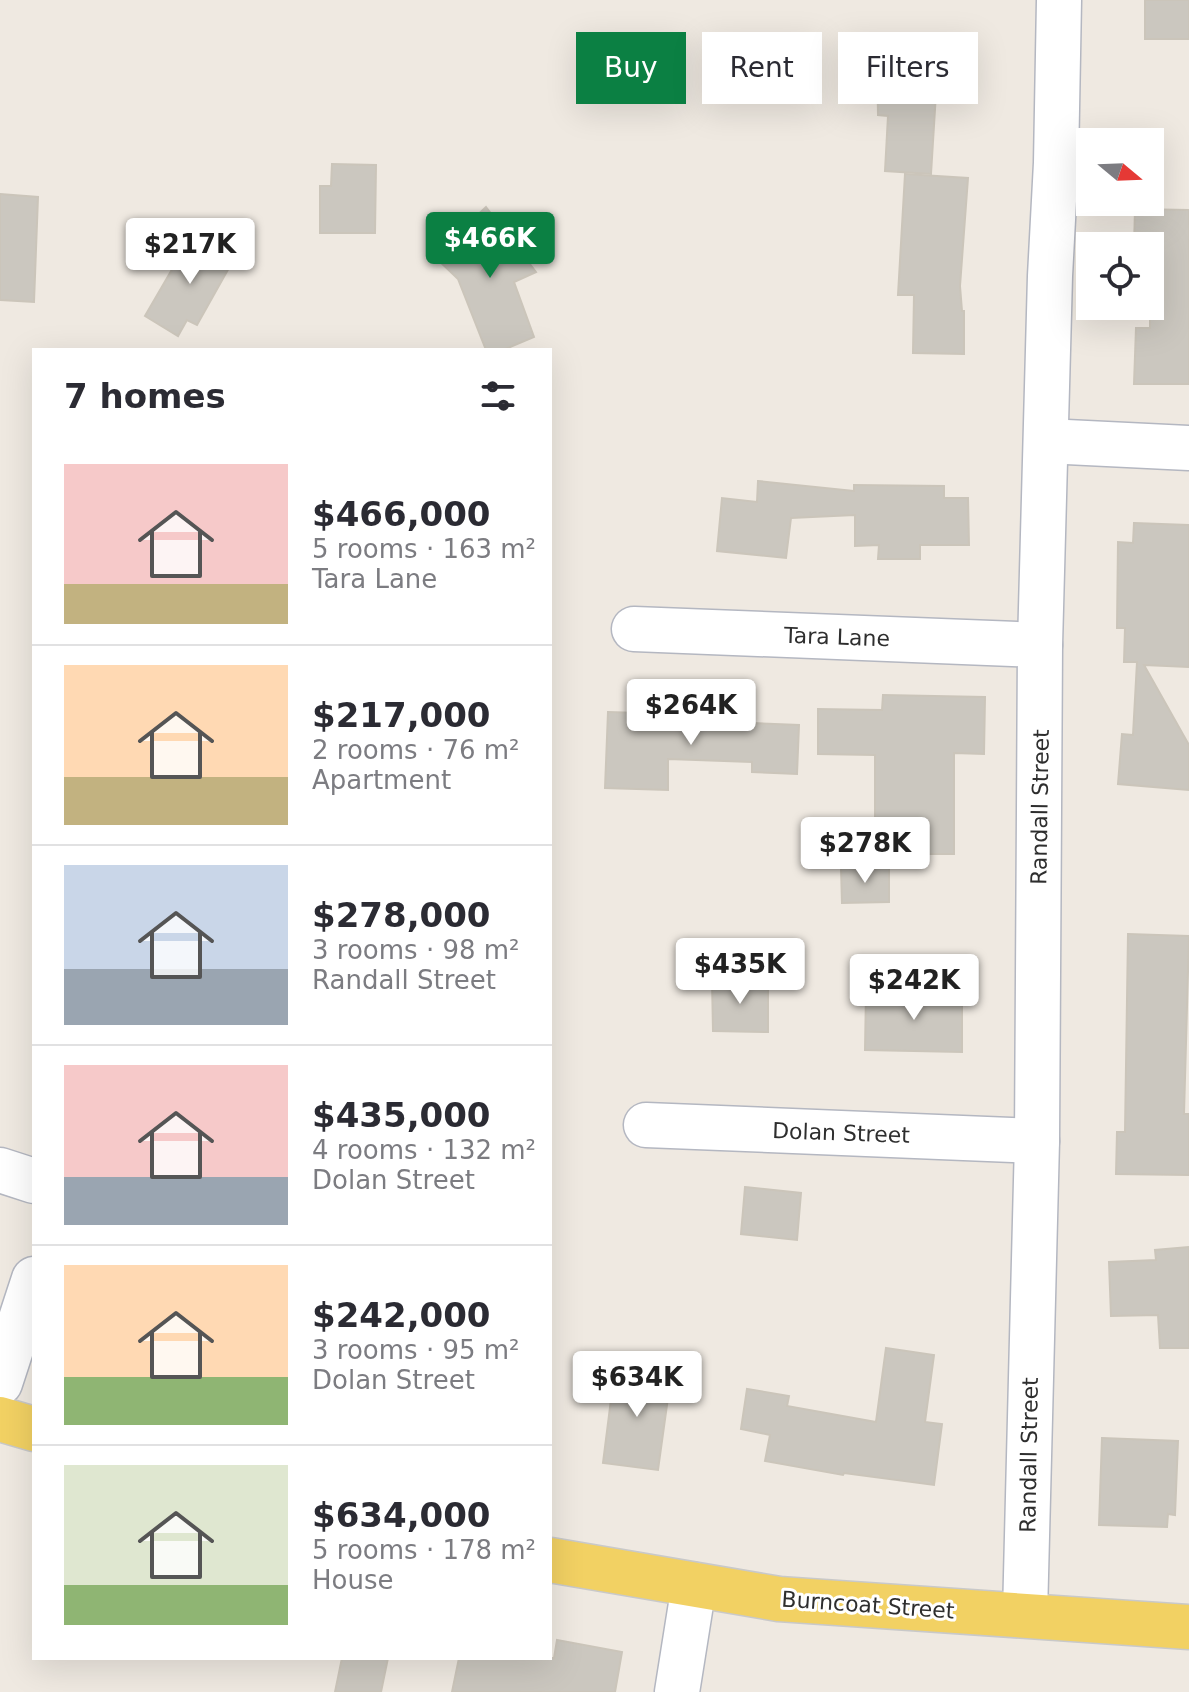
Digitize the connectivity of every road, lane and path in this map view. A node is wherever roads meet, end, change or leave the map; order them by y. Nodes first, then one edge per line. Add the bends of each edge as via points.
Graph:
1 (1059, 0) edge
2 (1046, 441) junction
3 (1189, 448) edge
4 (634, 629) dead end
5 (1040, 645) junction
6 (646, 1125) dead end
7 (1037, 1141) junction
8 (0, 1170) edge
9 (32, 1180) edge
10 (21, 1285) edge
11 (0, 1383) edge
12 (0, 1419) edge
13 (32, 1428) edge
14 (552, 1560) edge
15 (694, 1585) junction
16 (1025, 1615) junction
17 (1189, 1627) edge
18 (677, 1692) edge

1 - 2 street, Randall Street
2 - 3 street
2 - 5 street, Randall Street
4 - 5 street, Tara Lane
5 - 7 street, Randall Street
6 - 7 street, Dolan Street
7 - 16 street, Randall Street
8 - 9 street
10 - 11 street
12 - 13 main road
14 - 15 main road, Burncoat Street
15 - 16 main road, Burncoat Street via 779,1599
15 - 18 street
16 - 17 main road, Burncoat Street

